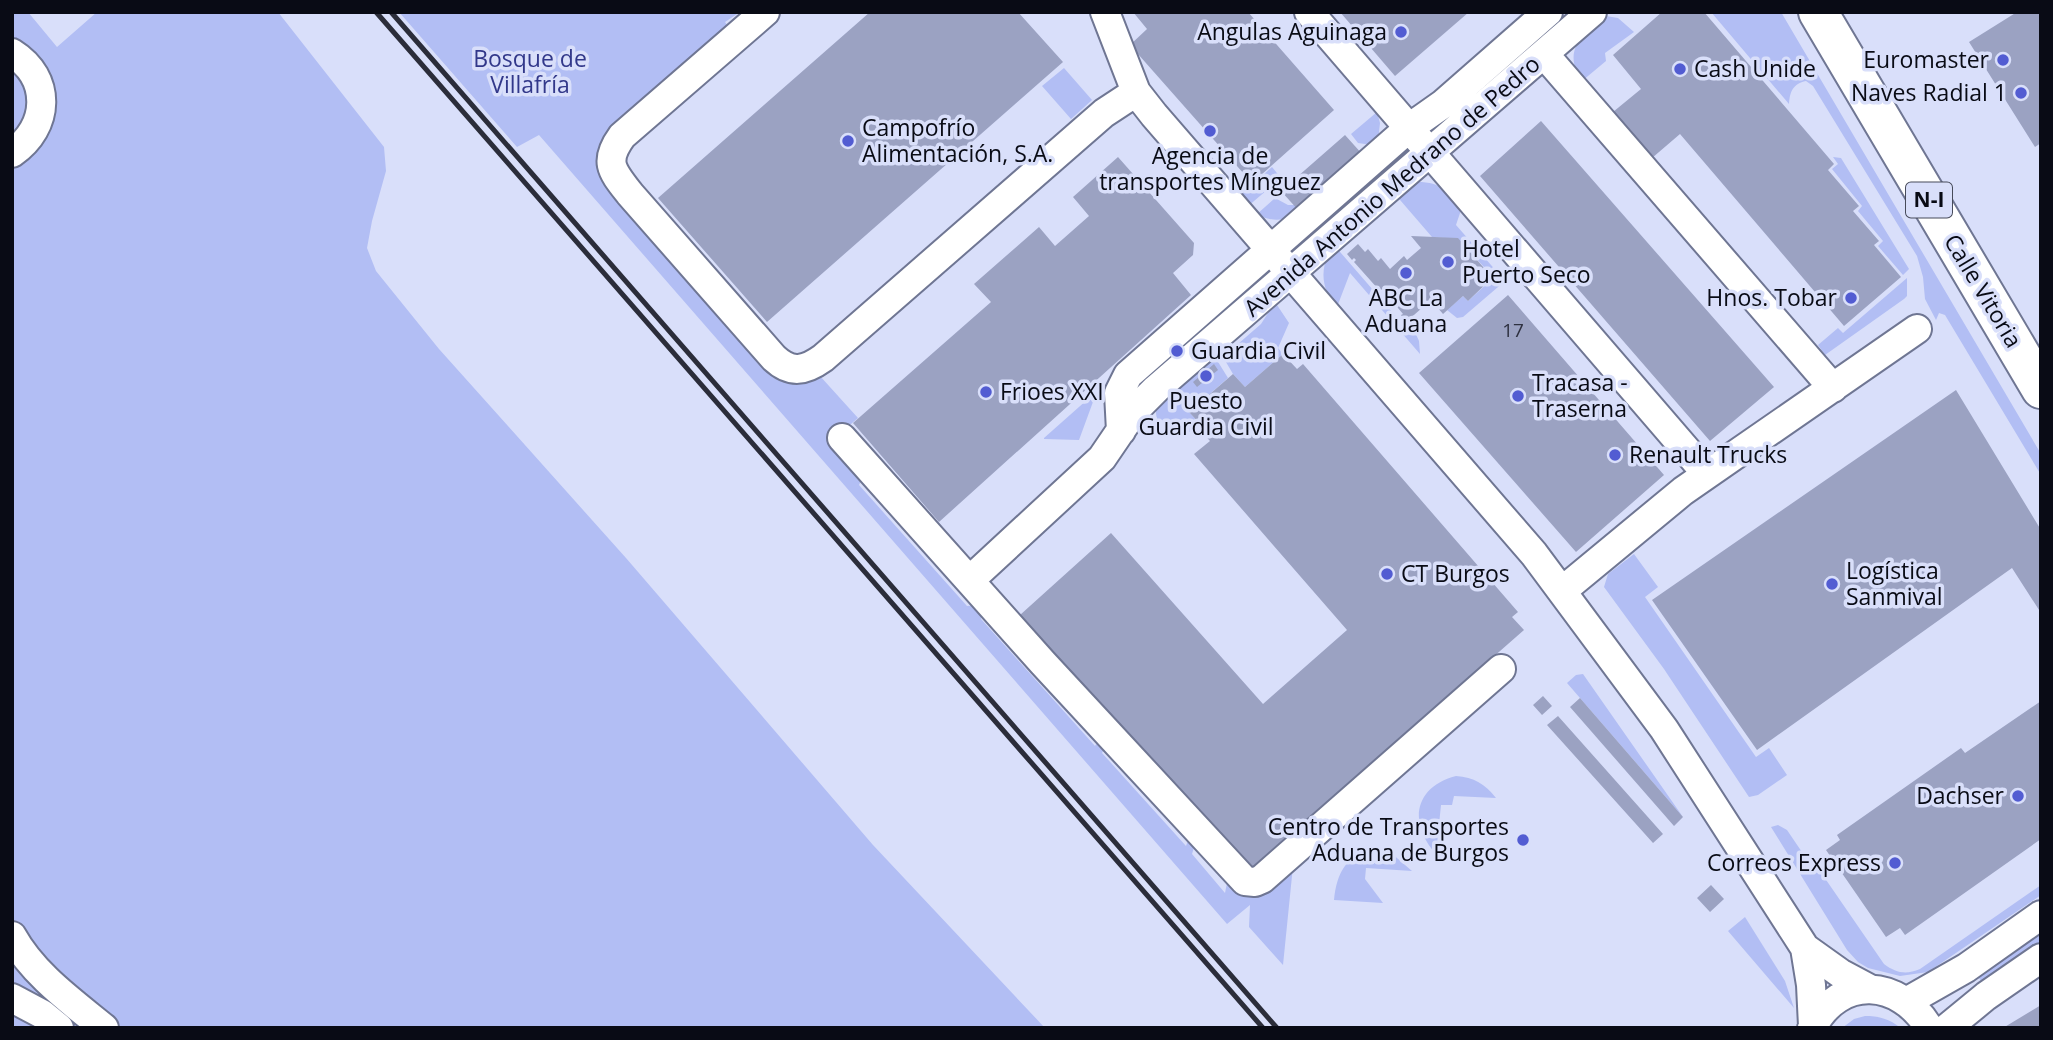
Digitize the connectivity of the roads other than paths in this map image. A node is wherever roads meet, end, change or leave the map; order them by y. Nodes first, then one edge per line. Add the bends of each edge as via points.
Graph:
1 (765, 12) edge
2 (1105, 12) edge
3 (1309, 12) edge
4 (1548, 12) edge
5 (1592, 12) edge
6 (1818, 12) edge
7 (1846, 12) edge
8 (12, 53) edge
9 (1544, 54) junction
10 (1136, 92) junction
11 (1409, 128) junction
12 (13, 153) edge
13 (1430, 153) junction
14 (1269, 250) junction
15 (1290, 275) junction
16 (1917, 329) dead end
17 (2041, 341) edge
18 (1833, 388) junction
19 (2041, 389) edge
20 (1121, 430) junction
21 (842, 438) dead end
22 (1707, 474) junction
23 (970, 580) junction
24 (1562, 591) junction
25 (1502, 668) dead end
26 (2041, 915) edge
27 (12, 936) edge
28 (1805, 948) junction
29 (2041, 958) edge
30 (1870, 989) junction
31 (12, 998) edge
32 (1908, 1001) junction
33 (1813, 1027) edge
34 (59, 1028) edge
35 (104, 1028) edge
36 (1929, 1028) edge
37 (1947, 1028) edge

1 - 10 street via 622,136 611,158 630,194 774,358 796,371 823,358 1104,113
2 - 10 street
3 - 11 street
4 - 11 street, Avenida Antonio Medrano de Pedro
5 - 9 street, Avenida Antonio Medrano de Pedro
6 - 19 highway, Calle Vitoria / N-I
7 - 17 highway, Calle Vitoria / N-I
8 - 12 street via 35,74 41,93 35,130
9 - 13 street, Avenida Antonio Medrano de Pedro
9 - 18 street
10 - 14 street
11 - 13 street
11 - 14 street, Avenida Antonio Medrano de Pedro
13 - 15 street, Avenida Antonio Medrano de Pedro
13 - 22 street
14 - 15 street
14 - 20 street, Avenida Antonio Medrano de Pedro via 1128,375 1119,393
15 - 20 street, Avenida Antonio Medrano de Pedro via 1156,389
15 - 24 street
16 - 18 street
18 - 22 street
20 - 23 street via 1102,458
21 - 23 street
22 - 24 street
23 - 25 street via 1240,878 1249,882 1262,879
24 - 28 street via 1664,729
26 - 32 street via 1949,979
27 - 35 street via 57,989
28 - 30 street
28 - 33 street
29 - 37 street
30 - 32 street
30 - 33 street via 1836,999
31 - 34 street
32 - 36 street

